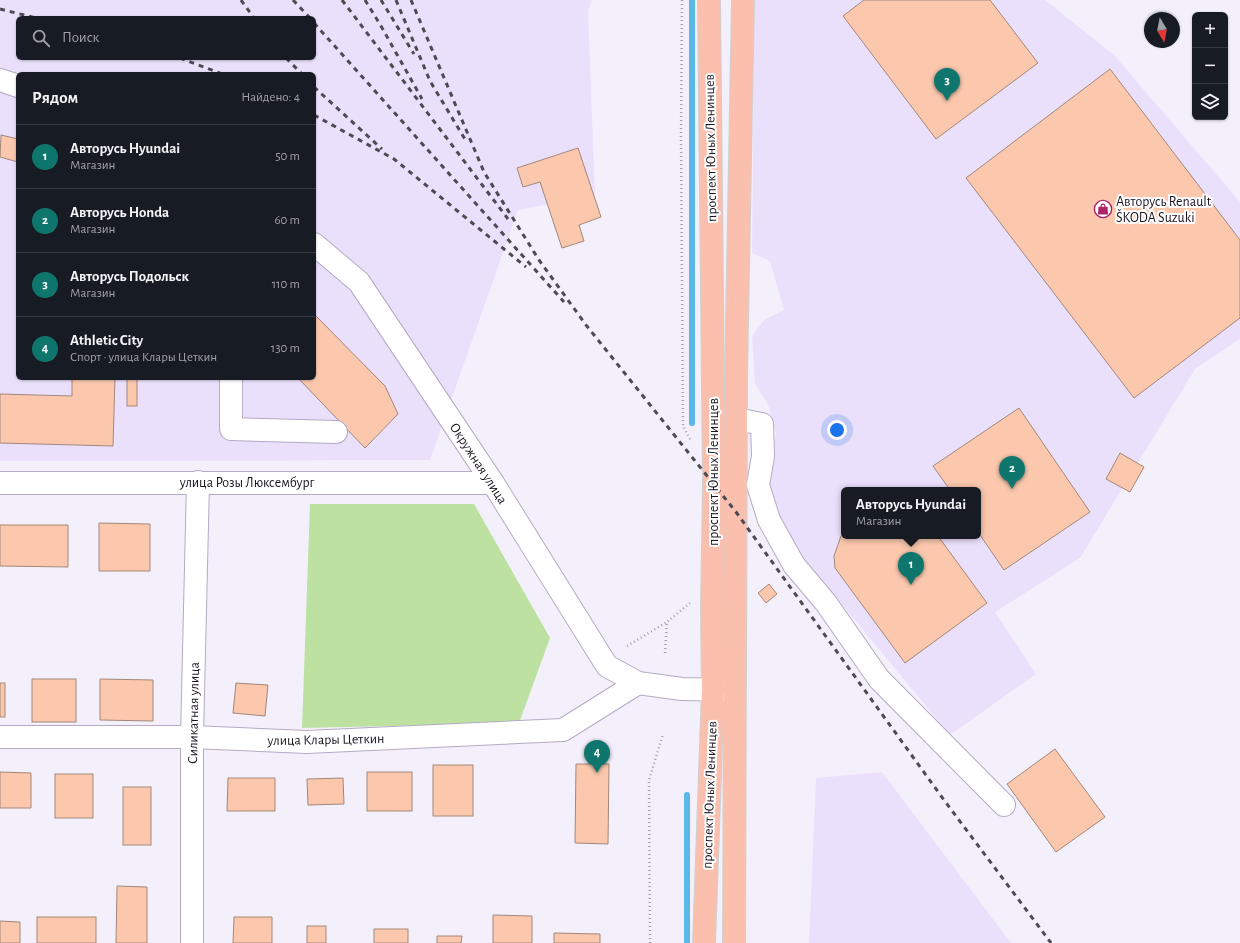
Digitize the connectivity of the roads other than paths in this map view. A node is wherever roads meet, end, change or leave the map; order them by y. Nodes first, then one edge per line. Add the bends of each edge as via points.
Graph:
1 (709, 0) edge
2 (742, 0) edge
3 (0, 80) edge
4 (16, 85) edge
5 (316, 246) edge
6 (231, 380) edge
7 (736, 419) junction
8 (336, 432) dead end
9 (198, 482) junction
10 (0, 483) edge
11 (493, 483) junction
12 (638, 683) junction
13 (713, 689) junction
14 (734, 690) junction
15 (0, 737) edge
16 (192, 737) junction
17 (1004, 806) dead end
18 (192, 943) edge
19 (704, 943) edge
20 (734, 943) edge

1 - 13 main road, проспект Юных Ленинцев via 714,486
2 - 7 main road, проспект Юных Ленинцев
3 - 4 street
5 - 11 street, Окружная улица via 359,282
6 - 8 street via 231,428
7 - 14 main road, проспект Юных Ленинцев
7 - 17 street via 762,424 763,456 758,485 769,520 794,565 826,603 879,679
9 - 10 street, улица Розы Люксембург
9 - 11 street, улица Розы Люксембург
9 - 16 street, Силикатная улица
11 - 12 street, Окружная улица via 607,666
12 - 13 street via 682,689
12 - 16 street, улица Клары Цеткин via 563,730 307,742
13 - 14 street
13 - 19 main road, проспект Юных Ленинцев
14 - 20 main road, проспект Юных Ленинцев
15 - 16 street, улица Клары Цеткин
16 - 18 street, Силикатная улица

